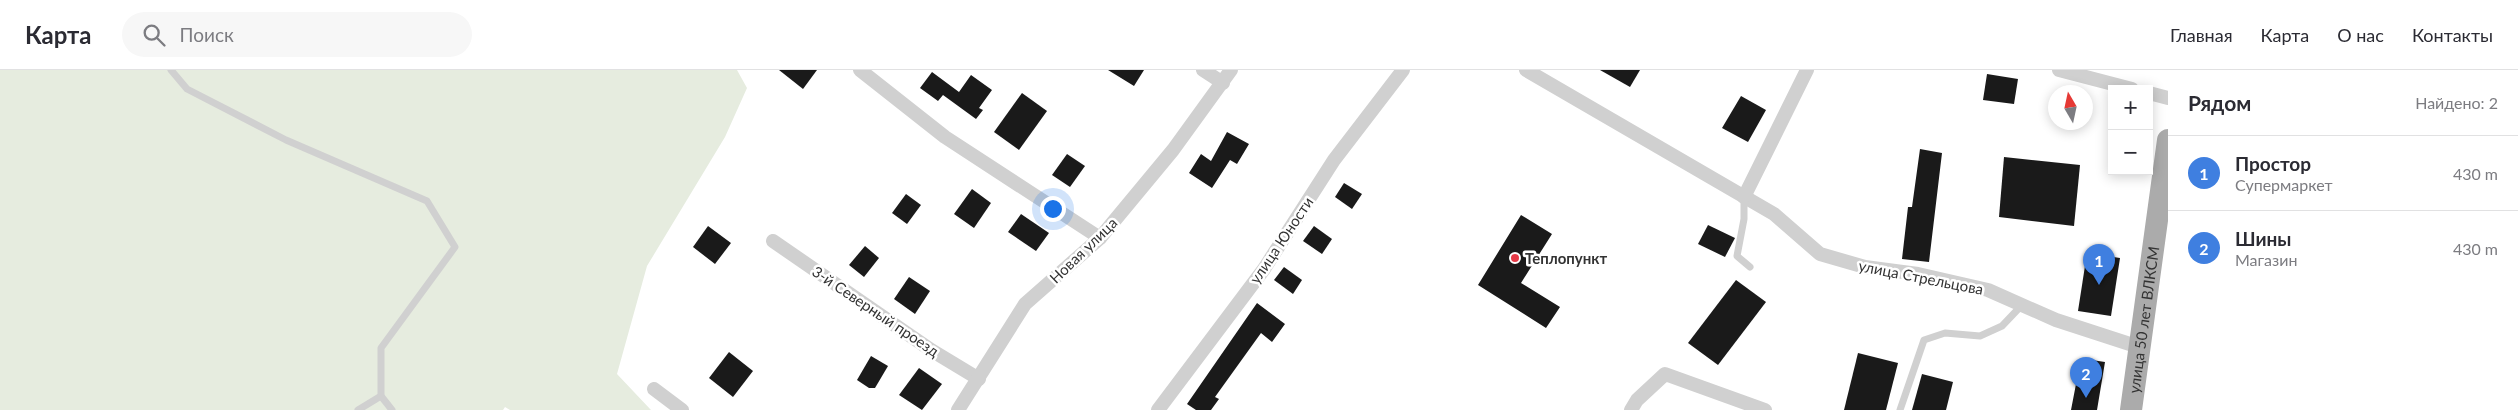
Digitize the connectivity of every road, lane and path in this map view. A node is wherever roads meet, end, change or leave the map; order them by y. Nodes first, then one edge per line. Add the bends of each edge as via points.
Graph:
1 (171, 70) edge
2 (860, 70) edge
3 (1203, 70) edge
4 (1231, 70) edge
5 (1403, 70) edge
6 (1526, 70) edge
7 (1807, 70) edge
8 (2059, 70) edge
9 (1223, 83) junction
10 (2117, 85) edge
11 (2153, 94) edge
12 (2168, 98) edge
13 (2168, 140) edge
14 (2166, 162) edge
15 (1744, 197) junction
16 (1100, 238) junction
17 (773, 241) dead end
18 (1750, 267) dead end
19 (2022, 305) junction
20 (2139, 348) junction
21 (979, 380) junction
22 (654, 390) dead end
23 (381, 396) junction
24 (358, 410) edge
25 (392, 410) edge
26 (682, 410) edge
27 (958, 410) edge
28 (1158, 410) edge
29 (1631, 410) edge
30 (1765, 410) edge
31 (1900, 410) edge
32 (2131, 410) edge

1 - 23 lane via 187,89 286,140 426,201 455,247 381,348
2 - 16 street via 945,137
3 - 9 street
4 - 9 street, Новая улица
5 - 28 street, улица Юности via 1334,160 1264,269
6 - 15 street, улица Стрельцова
7 - 15 street
8 - 10 street
9 - 16 street, Новая улица
11 - 12 street
13 - 14 main road, улица 50 лет ВЛКСМ
14 - 20 main road, улица 50 лет ВЛКСМ
15 - 18 lane via 1744,219 1737,256
15 - 19 street, улица Стрельцова via 1774,214 1820,254 1865,267 1918,274 1988,290
16 - 21 street, Новая улица via 1025,304
17 - 21 street, 3-й Северный проезд
19 - 20 street, улица Стрельцова
19 - 31 lane via 2002,326 1980,336 1945,333 1924,340
20 - 32 main road, улица 50 лет ВЛКСМ
21 - 27 street, Новая улица
22 - 26 street
23 - 24 lane
23 - 25 lane
29 - 30 street via 1637,400 1665,374

